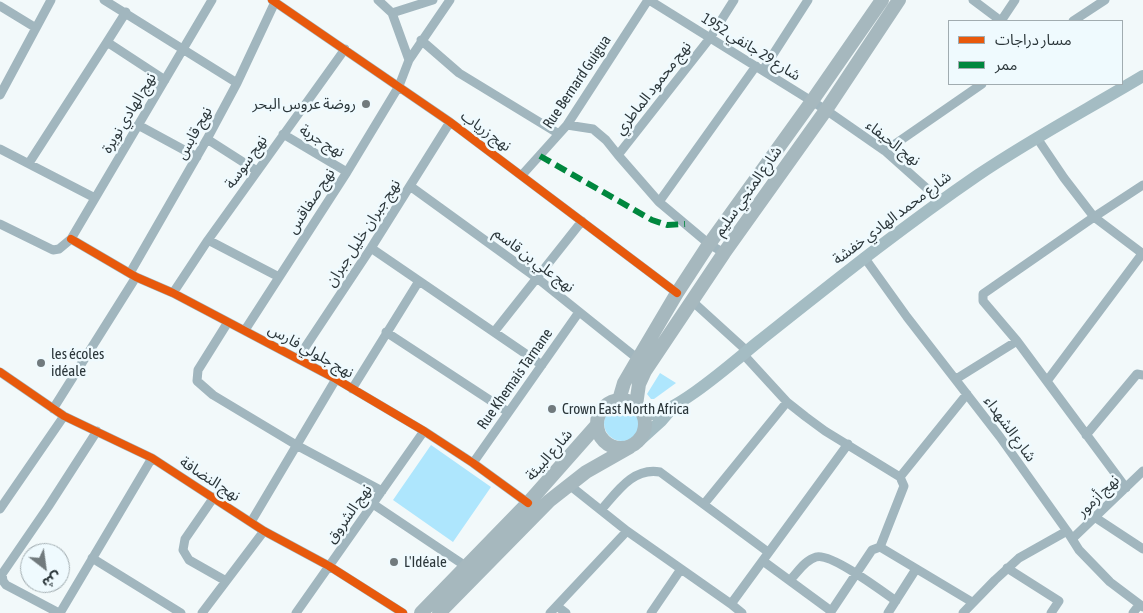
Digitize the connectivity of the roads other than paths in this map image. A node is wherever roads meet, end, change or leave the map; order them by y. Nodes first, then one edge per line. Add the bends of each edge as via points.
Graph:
1 (51, 0) edge
2 (104, 0) edge
3 (125, 0) edge
4 (212, 0) edge
5 (378, 0) edge
6 (433, 0) edge
7 (450, 0) edge
8 (649, 0) edge
9 (734, 0) edge
10 (808, 0) edge
11 (882, 0) edge
12 (899, 0) edge
13 (974, 0) edge
14 (1015, 0) edge
15 (1105, 0) edge
16 (274, 1) edge
17 (0, 6) edge
18 (123, 11) junction
19 (392, 13) junction
20 (1000, 20) edge
21 (1002, 20) edge
22 (1075, 20) edge
23 (36, 28) junction
24 (710, 38) junction
25 (422, 40) junction
26 (107, 42) junction
27 (183, 48) junction
28 (345, 49) junction
29 (409, 60) junction
30 (759, 68) junction
31 (1143, 76) edge
32 (165, 80) junction
33 (237, 83) junction
34 (981, 85) edge
35 (399, 86) junction
36 (0, 95) edge
37 (812, 102) junction
38 (826, 110) junction
39 (450, 122) junction
40 (138, 125) junction
41 (567, 125) junction
42 (283, 134) junction
43 (559, 134) junction
44 (1037, 138) junction
45 (207, 139) junction
46 (0, 149) edge
47 (885, 152) junction
48 (618, 155) junction
49 (197, 157) junction
50 (29, 163) junction
51 (257, 171) junction
52 (346, 172) junction
53 (522, 175) junction
54 (1143, 185) edge
55 (410, 186) junction
56 (95, 198) junction
57 (941, 201) junction
58 (659, 202) junction
59 (1094, 217) junction
60 (582, 221) junction
61 (0, 224) edge
62 (70, 239) junction
63 (208, 240) junction
64 (709, 244) junction
65 (371, 248) junction
66 (724, 253) junction
67 (1143, 254) edge
68 (864, 257) junction
69 (133, 275) junction
70 (279, 277) junction
71 (537, 278) junction
72 (419, 281) junction
73 (173, 293) junction
74 (677, 293) junction
75 (692, 301) junction
76 (579, 312) junction
77 (228, 322) junction
78 (245, 330) junction
79 (386, 332) junction
80 (494, 332) junction
81 (1017, 341) junction
82 (745, 352) junction
83 (298, 358) junction
84 (638, 359) junction
85 (542, 365) junction
86 (0, 372) edge
87 (1143, 375) edge
88 (336, 379) junction
89 (956, 379) junction
90 (1046, 381) junction
91 (352, 389) junction
92 (968, 394) junction
93 (619, 400) junction
94 (787, 402) junction
95 (674, 406) junction
96 (639, 408) junction
97 (53, 409) junction
98 (508, 412) junction
99 (64, 416) junction
100 (597, 425) junction
101 (97, 431) junction
102 (424, 431) junction
103 (1086, 435) junction
104 (635, 444) junction
105 (848, 444) junction
106 (298, 446) junction
107 (152, 458) junction
108 (473, 463) junction
109 (1143, 471) edge
110 (900, 477) junction
111 (568, 484) junction
112 (1126, 488) junction
113 (382, 491) junction
114 (214, 497) junction
115 (528, 503) junction
116 (373, 504) junction
117 (704, 504) junction
118 (0, 509) edge
119 (601, 510) junction
120 (1096, 518) junction
121 (251, 522) junction
122 (264, 531) junction
123 (627, 531) junction
124 (1067, 531) junction
125 (1072, 539) junction
126 (880, 547) junction
127 (1143, 549) edge
128 (768, 552) junction
129 (92, 558) junction
130 (763, 561) junction
131 (329, 566) junction
132 (467, 566) junction
133 (1008, 568) junction
134 (681, 569) junction
135 (916, 569) junction
136 (856, 574) junction
137 (790, 580) junction
138 (226, 581) junction
139 (896, 601) junction
140 (972, 602) junction
141 (732, 604) junction
142 (557, 606) junction
143 (1141, 606) edge
144 (831, 612) edge
145 (59, 613) edge
146 (181, 613) edge
147 (202, 613) edge
148 (296, 613) edge
149 (402, 613) edge
150 (420, 613) edge
151 (439, 613) edge
152 (550, 613) edge
153 (566, 613) edge
154 (651, 613) edge
155 (742, 613) edge
156 (888, 613) edge
157 (963, 613) edge
158 (1051, 613) edge
159 (1133, 613) edge

1 - 23 street
2 - 18 street
3 - 18 street
4 - 27 street, نهج الهادي نويرة
5 - 19 street
6 - 19 street
7 - 25 street, نهج صفاقس
8 - 24 street, شارع 29 جانفي 1952
8 - 41 street, Rue Bernard Guigua
9 - 24 street, نهج محمود الماطري
10 - 30 street
11 - 37 main road, شارع المنجي سليم
12 - 38 main road, شارع المنجي سليم
13 - 20 street
14 - 21 street
15 - 22 street
16 - 28 street, نهج زرياب
16 - 33 street, نهج قابس
17 - 23 street
18 - 26 street
18 - 27 street
19 - 29 street
23 - 36 street
24 - 30 street, شارع 29 جانفي 1952
24 - 48 street, نهج محمود الماطري
25 - 29 street, نهج صفاقس
25 - 43 street via 459,73
26 - 32 street
26 - 50 street
27 - 32 street, نهج الهادي نويرة
27 - 33 street
28 - 35 street, نهج زرياب
28 - 42 street, نهج سوسة
29 - 35 street, نهج صفاقس
30 - 37 street, شارع 29 جانفي 1952
30 - 58 street
31 - 44 main road, شارع محمد الهادي خفشة
32 - 40 street, نهج الهادي نويرة
33 - 45 street, نهج قابس
34 - 47 street
35 - 39 street, نهج زرياب
35 - 52 street, نهج صفاقس
37 - 38 street, شارع 29 جانفي 1952
37 - 64 main road, شارع المنجي سليم
38 - 47 street, نهج الحيفاء
38 - 66 main road, شارع المنجي سليم
39 - 53 street, نهج زرياب
39 - 55 street, نهج جبران خليل جبران
40 - 49 street
40 - 56 street, نهج الهادي نويرة
41 - 43 street, Rue Bernard Guigua
41 - 48 street via 593,129
42 - 51 street, نهج سوسة
42 - 52 street, نهج جربة
43 - 53 street, Rue Bernard Guigua
44 - 57 main road, شارع محمد الهادي خفشة
44 - 59 street
45 - 49 street, نهج قابس
45 - 51 street
46 - 50 street
47 - 57 street, نهج الحيفاء
48 - 58 street
49 - 69 street, نهج قابس
50 - 56 street
51 - 63 street, نهج سوسة
52 - 70 street, نهج صفاقس
53 - 60 street, نهج زرياب
54 - 59 street
55 - 65 street, نهج جبران خليل جبران
55 - 71 street, نهج علي بن قاسم
56 - 62 street, نهج الهادي نويرة
57 - 68 main road, شارع محمد الهادي خفشة
58 - 64 street
59 - 67 street
59 - 81 street via 983,294 983,301
60 - 71 street
60 - 74 street, نهج زرياب
61 - 62 street via 53,250
62 - 69 street, نهج جلولي فارس
63 - 70 street
63 - 73 street, نهج سوسة
64 - 66 street
64 - 74 main road, شارع المنجي سليم
65 - 72 street
65 - 83 street, نهج جبران خليل جبران
66 - 75 main road, شارع المنجي سليم
67 - 90 street
68 - 82 main road, شارع محمد الهادي خفشة
68 - 89 street, شارع الشهداء
69 - 73 street, نهج جلولي فارس
69 - 97 street, نهج قابس
70 - 78 street, نهج صفاقس
71 - 76 street, نهج علي بن قاسم
71 - 80 street
72 - 79 street
72 - 80 street
73 - 77 street, نهج جلولي فارس
74 - 84 main road, شارع المنجي سليم
75 - 82 street
75 - 96 main road, شارع المنجي سليم via 639,384
76 - 84 street, نهج علي بن قاسم
76 - 85 street, Rue Khemais Tarnane
77 - 78 street, نهج جلولي فارس
77 - 106 street via 198,370 197,381 212,395
78 - 83 street, نهج جلولي فارس
79 - 91 street
79 - 98 street
80 - 85 street
81 - 89 street
81 - 90 street
82 - 94 street
82 - 95 main road, شارع محمد الهادي خفشة
83 - 88 street, نهج جلولي فارس
84 - 93 main road, شارع المنجي سليم via 624,383
85 - 98 street, Rue Khemais Tarnane
86 - 97 street, نهج النضافة
87 - 103 street via 1137,374
88 - 91 street, نهج جلولي فارس
88 - 106 street
89 - 92 street, شارع الشهداء
90 - 103 street
91 - 102 street, نهج جلولي فارس
92 - 110 street
92 - 124 street, شارع الشهداء
93 - 96 main road
93 - 100 main road via 603,408
94 - 105 street
94 - 117 street
95 - 96 main road via 648,414
95 - 104 main road
96 - 104 main road via 646,426
97 - 99 street, نهج النضافة
98 - 108 street, Rue Khemais Tarnane
99 - 101 street, نهج النضافة
99 - 118 street
100 - 104 main road via 604,442 612,447 621,449
100 - 115 main road, شارع البيئة
101 - 107 street, نهج النضافة
101 - 145 street via 2,574 6,585
102 - 108 street, نهج جلولي فارس
102 - 113 street, نهج الشروق
103 - 112 street
104 - 111 main road, شارع البيئة
105 - 110 street
105 - 128 street
106 - 113 street
106 - 121 street
107 - 114 street, نهج النضافة
107 - 129 street
108 - 115 street, نهج جلولي فارس
109 - 112 street, نهج أزمور
110 - 126 street via 904,486
111 - 119 street
111 - 151 main road, شارع البيئة
112 - 120 street, نهج أزمور
113 - 116 street, نهج الشروق
114 - 121 street, نهج النضافة
114 - 138 street via 185,539 183,550 189,560
115 - 132 main road, شارع البيئة
116 - 131 street, نهج الشروق
116 - 132 street
117 - 119 street via 660,472 651,470 633,476
117 - 128 street
119 - 123 street
120 - 125 street, نهج أزمور
120 - 127 street
121 - 122 street, نهج النضافة
122 - 131 street, نهج النضافة
122 - 138 street
123 - 134 street
123 - 142 street
124 - 125 street, شارع الشهداء
124 - 133 street via 1031,550
125 - 143 street, شارع الشهداء via 1110,582
126 - 135 street
126 - 136 street via 872,550
128 - 130 street
129 - 145 street
129 - 146 street
130 - 137 street
130 - 141 street
131 - 148 street, نهج الشروق
131 - 149 street, نهج النضافة
132 - 150 main road, شارع البيئة
133 - 140 street
133 - 158 street via 1059,600
134 - 141 street
134 - 154 street
135 - 139 street
135 - 140 street
136 - 137 street via 843,565 817,556
136 - 139 street
136 - 144 street
137 - 144 street
138 - 147 street
139 - 156 street
140 - 157 street
141 - 155 street
142 - 152 street
142 - 153 street
143 - 159 street

